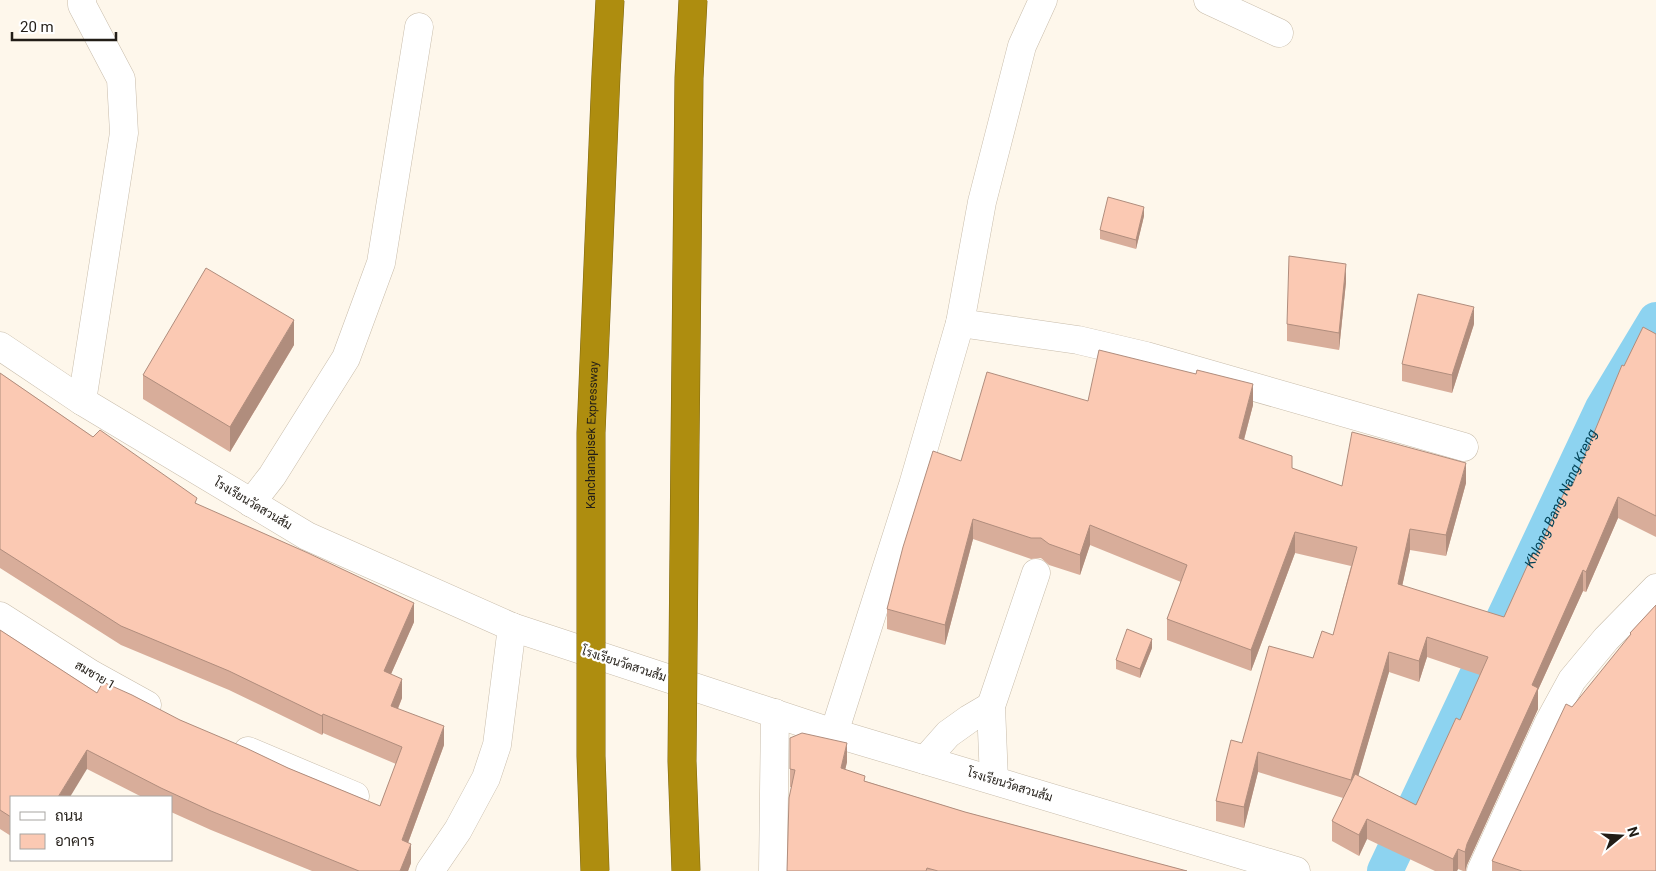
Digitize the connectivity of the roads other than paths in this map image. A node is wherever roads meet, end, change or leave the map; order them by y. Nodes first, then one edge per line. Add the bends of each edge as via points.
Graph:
1 (82, 0) edge
2 (610, 0) edge
3 (693, 0) edge
4 (1043, 0) edge
5 (1208, 0) edge
6 (419, 27) dead end
7 (1279, 33) dead end
8 (960, 323) junction
9 (0, 346) edge
10 (82, 401) junction
11 (1464, 447) dead end
12 (251, 502) junction
13 (1036, 573) dead end
14 (1656, 588) edge
15 (0, 616) edge
16 (512, 627) junction
17 (991, 706) junction
18 (775, 713) junction
19 (169, 716) edge
20 (834, 733) junction
21 (223, 740) edge
22 (925, 760) junction
23 (994, 780) junction
24 (359, 798) edge
25 (430, 871) edge
26 (595, 871) edge
27 (686, 871) edge
28 (773, 871) edge
29 (1296, 871) edge
30 (1481, 871) edge

1 - 10 street via 89,20 121,79 124,133
2 - 26 highway, Kanchanapisek Expressway, bridge via 591,433 591,756
3 - 27 highway, bridge via 688,78 684,445 682,761
4 - 8 street via 1022,46 982,202
5 - 7 street
6 - 12 street via 381,263 346,358 272,476
8 - 11 street via 1078,340 1146,356
8 - 20 street via 913,485
9 - 10 street, โรงเรียนวัดสวนส้ม
10 - 12 street, โรงเรียนวัดสวนส้ม
12 - 16 street, โรงเรียนวัดสวนส้ม via 307,536
13 - 17 street
14 - 30 street via 1606,639 1572,680 1548,724
15 - 19 street, สมชาย 1 via 91,674
16 - 18 street, โรงเรียนวัดสวนส้ม
16 - 25 street via 497,746 486,778 458,830
17 - 22 street via 948,734
17 - 23 street
18 - 20 street, โรงเรียนวัดสวนส้ม
18 - 28 street
20 - 22 street, โรงเรียนวัดสวนส้ม
21 - 24 street
22 - 23 street, โรงเรียนวัดสวนส้ม
23 - 29 street, โรงเรียนวัดสวนส้ม

